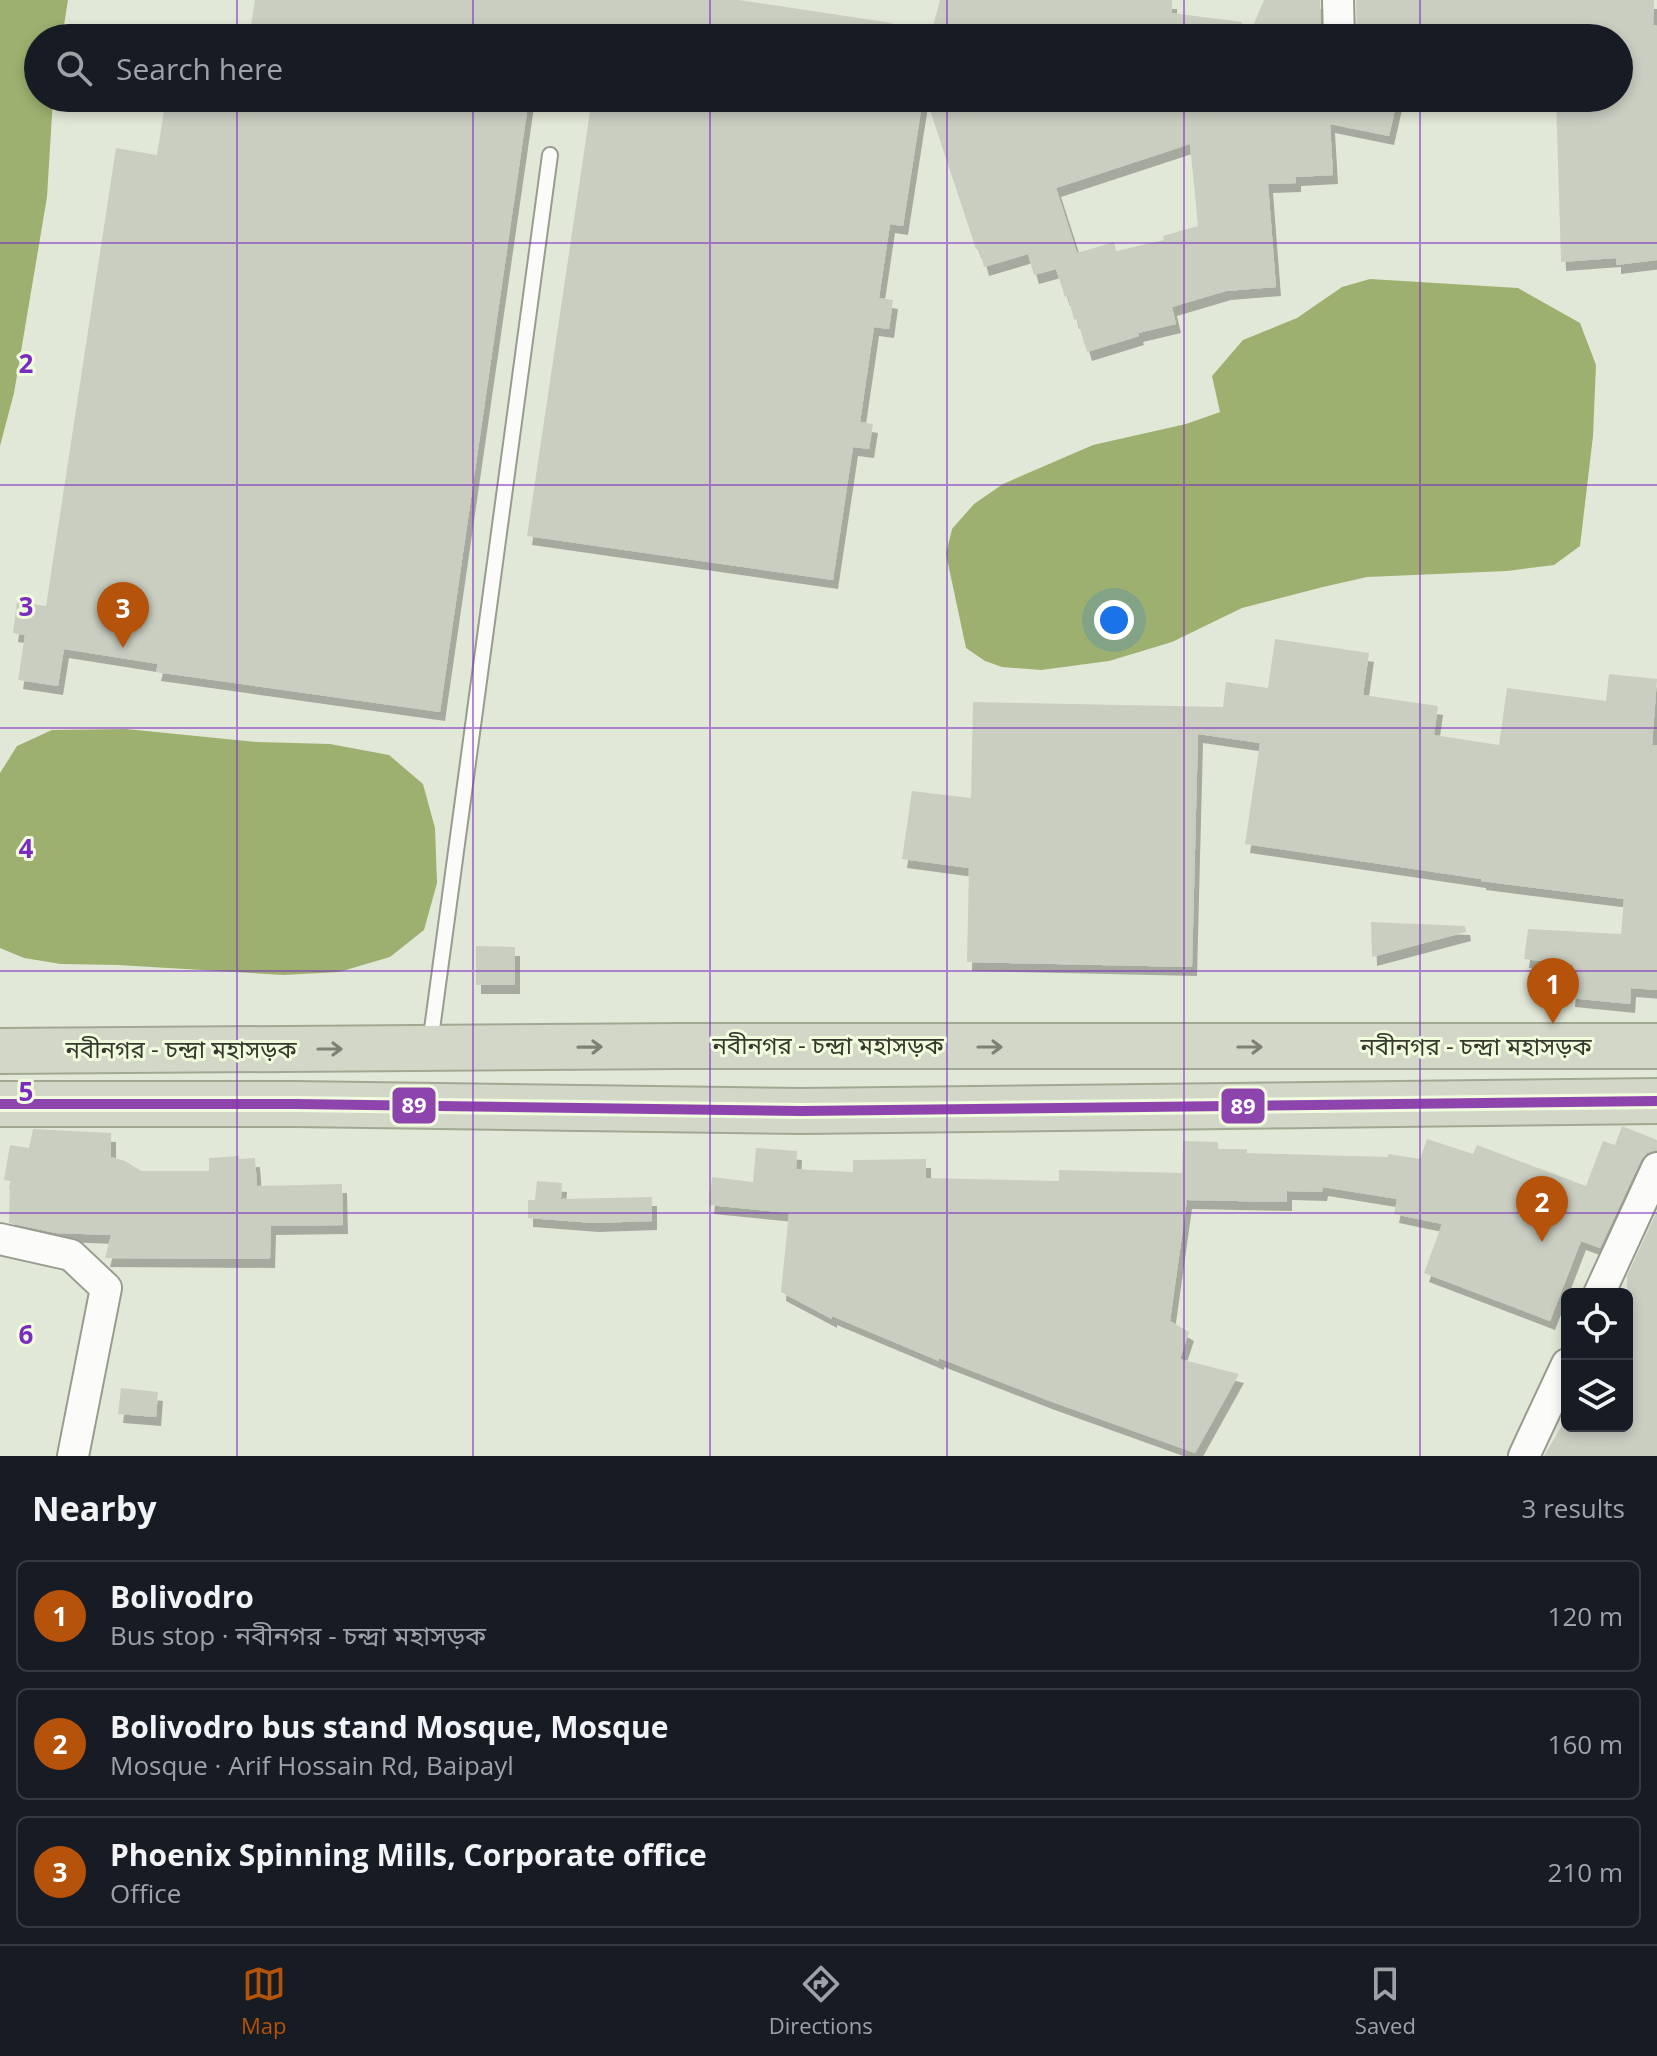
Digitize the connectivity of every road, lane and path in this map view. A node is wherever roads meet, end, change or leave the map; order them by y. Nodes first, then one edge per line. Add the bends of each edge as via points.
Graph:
1 (1338, 0) edge
2 (1339, 24) edge
3 (550, 155) dead end
4 (1657, 1046) edge
5 (430, 1049) junction
6 (0, 1051) edge
7 (1657, 1101) edge
8 (0, 1104) edge
9 (0, 1115) edge
10 (1657, 1168) edge
11 (0, 1239) edge
12 (1602, 1288) edge
13 (1561, 1377) edge
14 (73, 1456) edge
15 (1524, 1456) edge

1 - 2 street
3 - 5 lane
5 -> 4 highway, নবীনগর - চন্দ্রা মহাসড়ক
6 -> 5 highway, নবীনগর - চন্দ্রা মহাসড়ক
7 - 8 highway via 801,1111
8 - 9 street
10 - 12 street
11 - 14 street via 71,1255 106,1288
13 - 15 street

